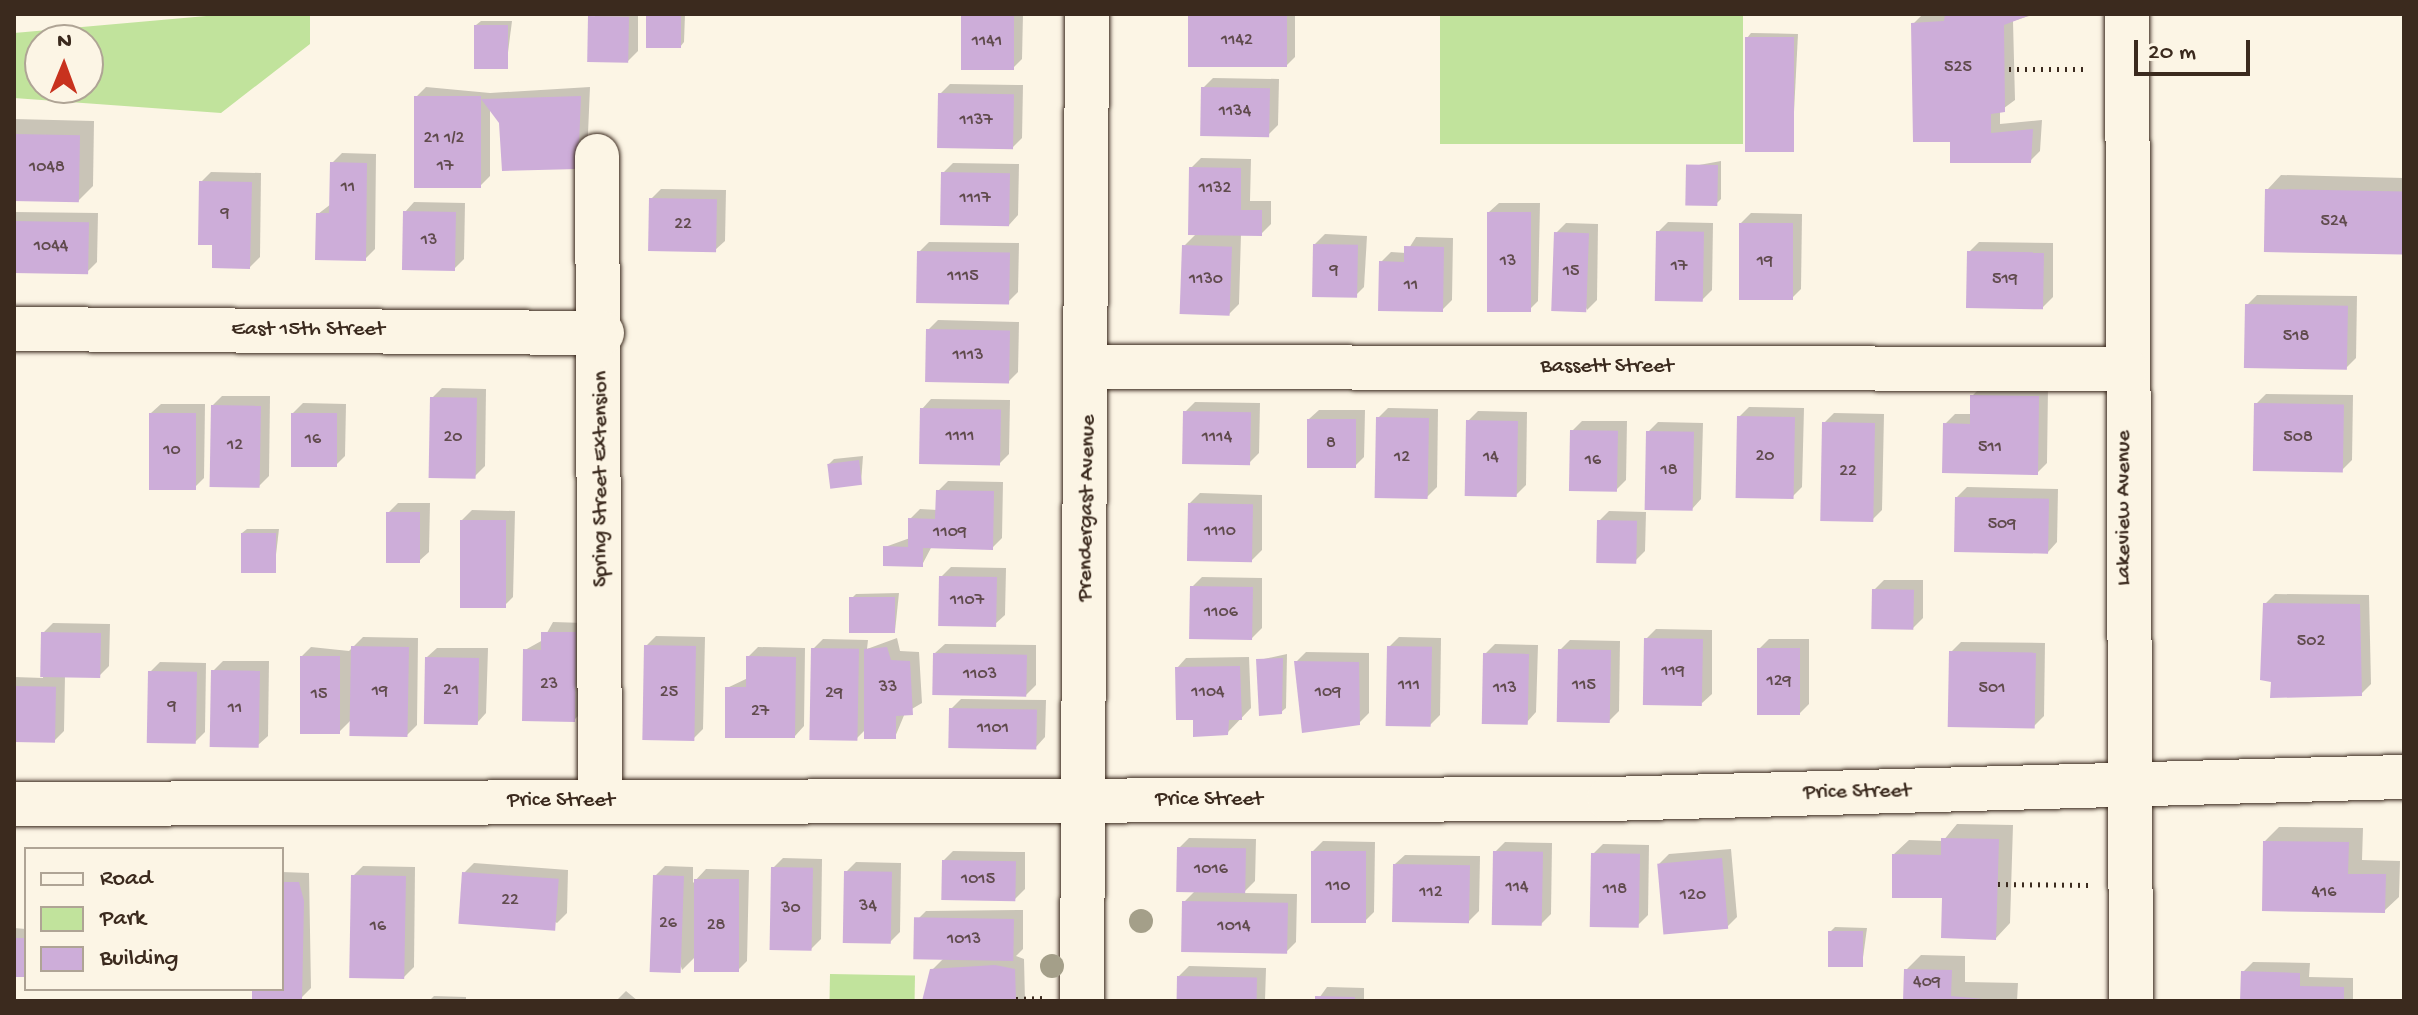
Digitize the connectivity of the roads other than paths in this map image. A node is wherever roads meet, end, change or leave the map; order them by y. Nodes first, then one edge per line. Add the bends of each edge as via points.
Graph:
1 (1087, 14) edge
2 (2127, 14) edge
3 (597, 156) dead end
4 (14, 329) edge
5 (602, 333) junction
6 (1090, 367) junction
7 (2125, 369) junction
8 (2404, 777) edge
9 (2126, 787) junction
10 (600, 801) junction
11 (1082, 801) junction
12 (14, 804) edge
13 (1063, 999) edge
14 (2131, 1001) edge

1 - 6 street, Prendergast Avenue
2 - 7 street, Lakeview Avenue
3 - 5 street, Spring Street Extension
4 - 5 street, East 15th Street
5 - 10 street, Spring Street Extension
6 - 7 street, Bassett Street
6 - 11 street, Prendergast Avenue
7 - 9 street, Lakeview Avenue
8 - 9 street, Price Street
9 - 11 street, Price Street
9 - 14 street, Lakeview Avenue
10 - 11 street, Price Street
10 - 12 street, Price Street
11 - 13 street, Prendergast Avenue

